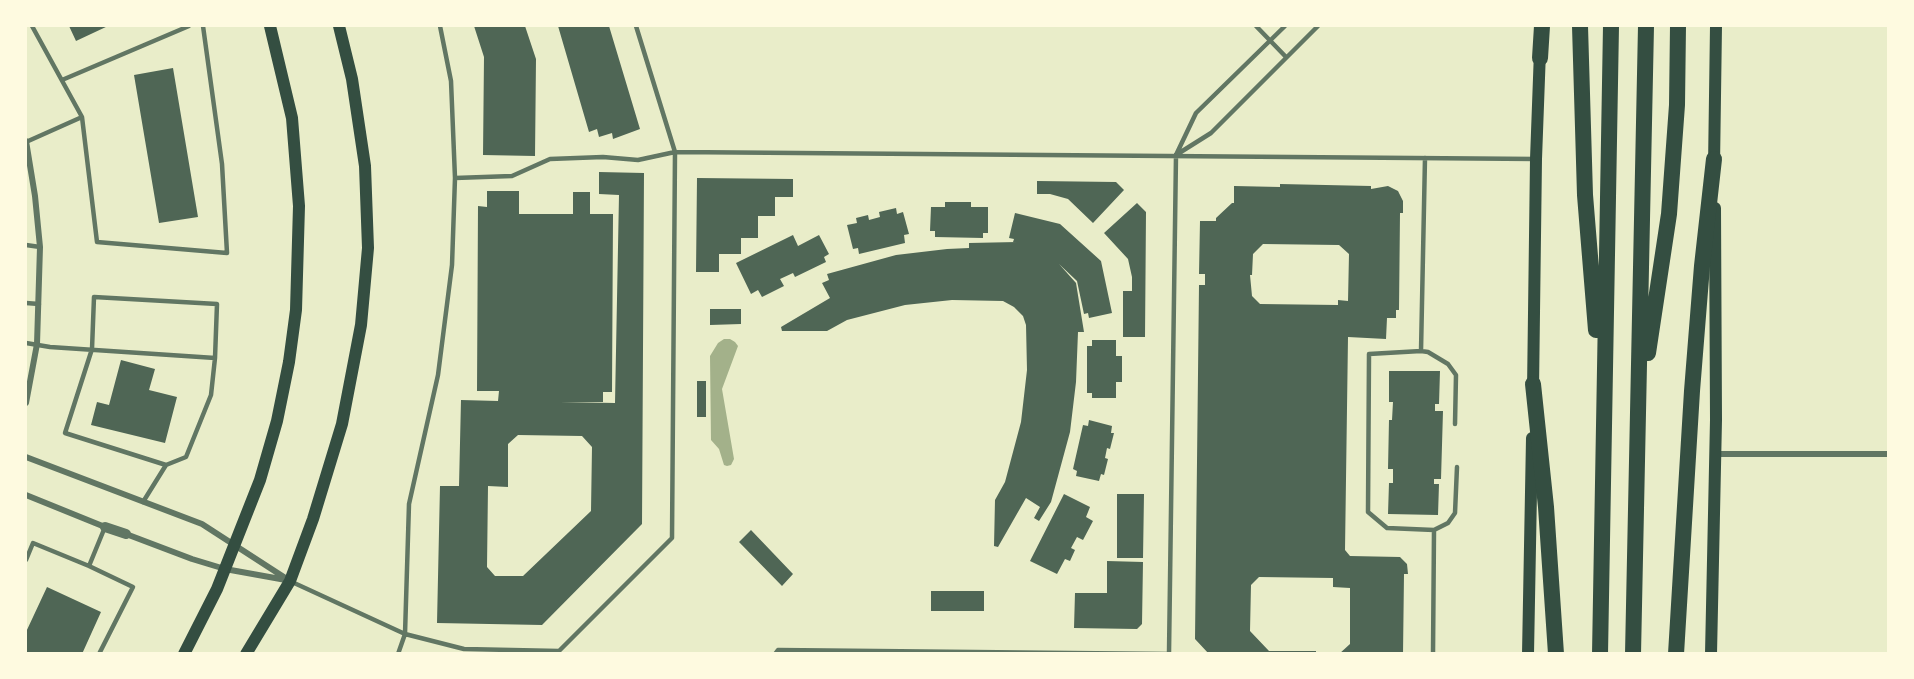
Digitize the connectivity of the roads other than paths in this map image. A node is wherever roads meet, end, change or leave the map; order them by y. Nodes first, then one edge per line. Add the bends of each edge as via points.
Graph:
1 (32, 26) edge
2 (189, 26) edge
3 (203, 26) edge
4 (270, 26) edge
5 (339, 26) edge
6 (440, 26) edge
7 (636, 26) edge
8 (1256, 26) edge
9 (1286, 26) edge
10 (1318, 26) edge
11 (1541, 26) edge
12 (1580, 26) edge
13 (1611, 26) edge
14 (1646, 26) edge
15 (1678, 26) edge
16 (1716, 26) edge
17 (1270, 40) junction
18 (1286, 57) junction
19 (1540, 58) joint
20 (62, 80) junction
21 (82, 117) junction
22 (26, 141) edge
23 (675, 152) junction
24 (1176, 154) junction
25 (1425, 158) junction
26 (1536, 159) junction
27 (1714, 159) junction
28 (455, 178) junction
29 (26, 245) edge
30 (40, 247) junction
31 (26, 303) edge
32 (39, 304) junction
33 (26, 343) edge
34 (37, 344) junction
35 (92, 349) junction
36 (1421, 351) junction
37 (215, 358) junction
38 (1533, 384) junction
39 (26, 403) edge
40 (1455, 424) dead end
41 (1638, 428) junction
42 (1603, 429) junction
43 (1716, 454) junction
44 (1888, 454) edge
45 (26, 457) edge
46 (166, 465) junction
47 (1456, 467) dead end
48 (26, 495) edge
49 (143, 502) junction
50 (105, 527) junction
51 (1434, 530) junction
52 (126, 534) joint
53 (234, 546) junction
54 (26, 560) edge
55 (89, 566) junction
56 (225, 569) junction
57 (290, 581) junction
58 (405, 634) junction
59 (560, 652) edge
60 (1169, 653) edge
61 (99, 654) edge
62 (184, 654) edge
63 (246, 654) edge
64 (398, 654) edge
65 (775, 654) edge
66 (1433, 654) edge
67 (1528, 654) edge
68 (1556, 654) edge
69 (1600, 654) edge
70 (1633, 654) edge
71 (1676, 654) edge
72 (1711, 654) edge

1 - 20 lane
2 - 20 lane
3 - 21 lane via 222,164 227,253 97,242
4 - 53 main road via 292,118 299,206 296,310 278,421
5 - 57 main road via 352,79 365,166 368,248 361,325 342,424
6 - 28 lane via 451,81
7 - 23 lane
8 - 17 lane
9 - 17 lane
10 - 18 lane
11 - 19 highway
12 - 42 highway via 1585,195
13 - 42 highway
14 - 41 highway
15 - 41 highway via 1669,214
16 - 27 main road
17 - 18 lane
17 - 24 lane via 1196,113
18 - 24 lane via 1211,133
19 - 26 main road
20 - 21 lane
21 - 22 lane
22 - 30 street
23 - 24 lane
23 - 28 lane via 638,160 550,159 512,176
23 - 59 lane via 672,538
24 - 25 lane
24 - 60 lane
25 - 26 lane
25 - 36 lane
26 - 38 main road
27 - 43 main road
27 - 71 highway via 1692,391
28 - 58 lane via 452,265 438,375 409,504
29 - 30 lane
30 - 32 street
31 - 32 lane
32 - 34 street
33 - 34 lane
34 - 35 lane
34 - 39 street
35 - 37 lane
35 - 37 lane via 94,297 217,304
35 - 46 lane via 65,433
36 - 40 lane via 1448,364 1456,375
36 - 51 lane via 1369,354 1368,513 1387,528
37 - 46 lane via 211,395 186,457
38 - 67 main road
38 - 68 highway
41 - 70 highway
42 - 69 highway
43 - 44 street
43 - 72 main road
45 - 49 street
46 - 49 lane
47 - 51 lane via 1455,513 1448,523
48 - 50 street
49 - 53 street via 202,524
50 - 52 street
50 - 55 lane
51 - 66 lane
52 - 56 street
53 - 56 main road
53 - 57 street
54 - 55 lane via 33,543
55 - 61 lane via 133,587
56 - 57 street
56 - 62 main road
57 - 58 lane
57 - 63 main road
58 - 59 lane via 464,649
58 - 64 lane
60 - 65 lane via 778,650

